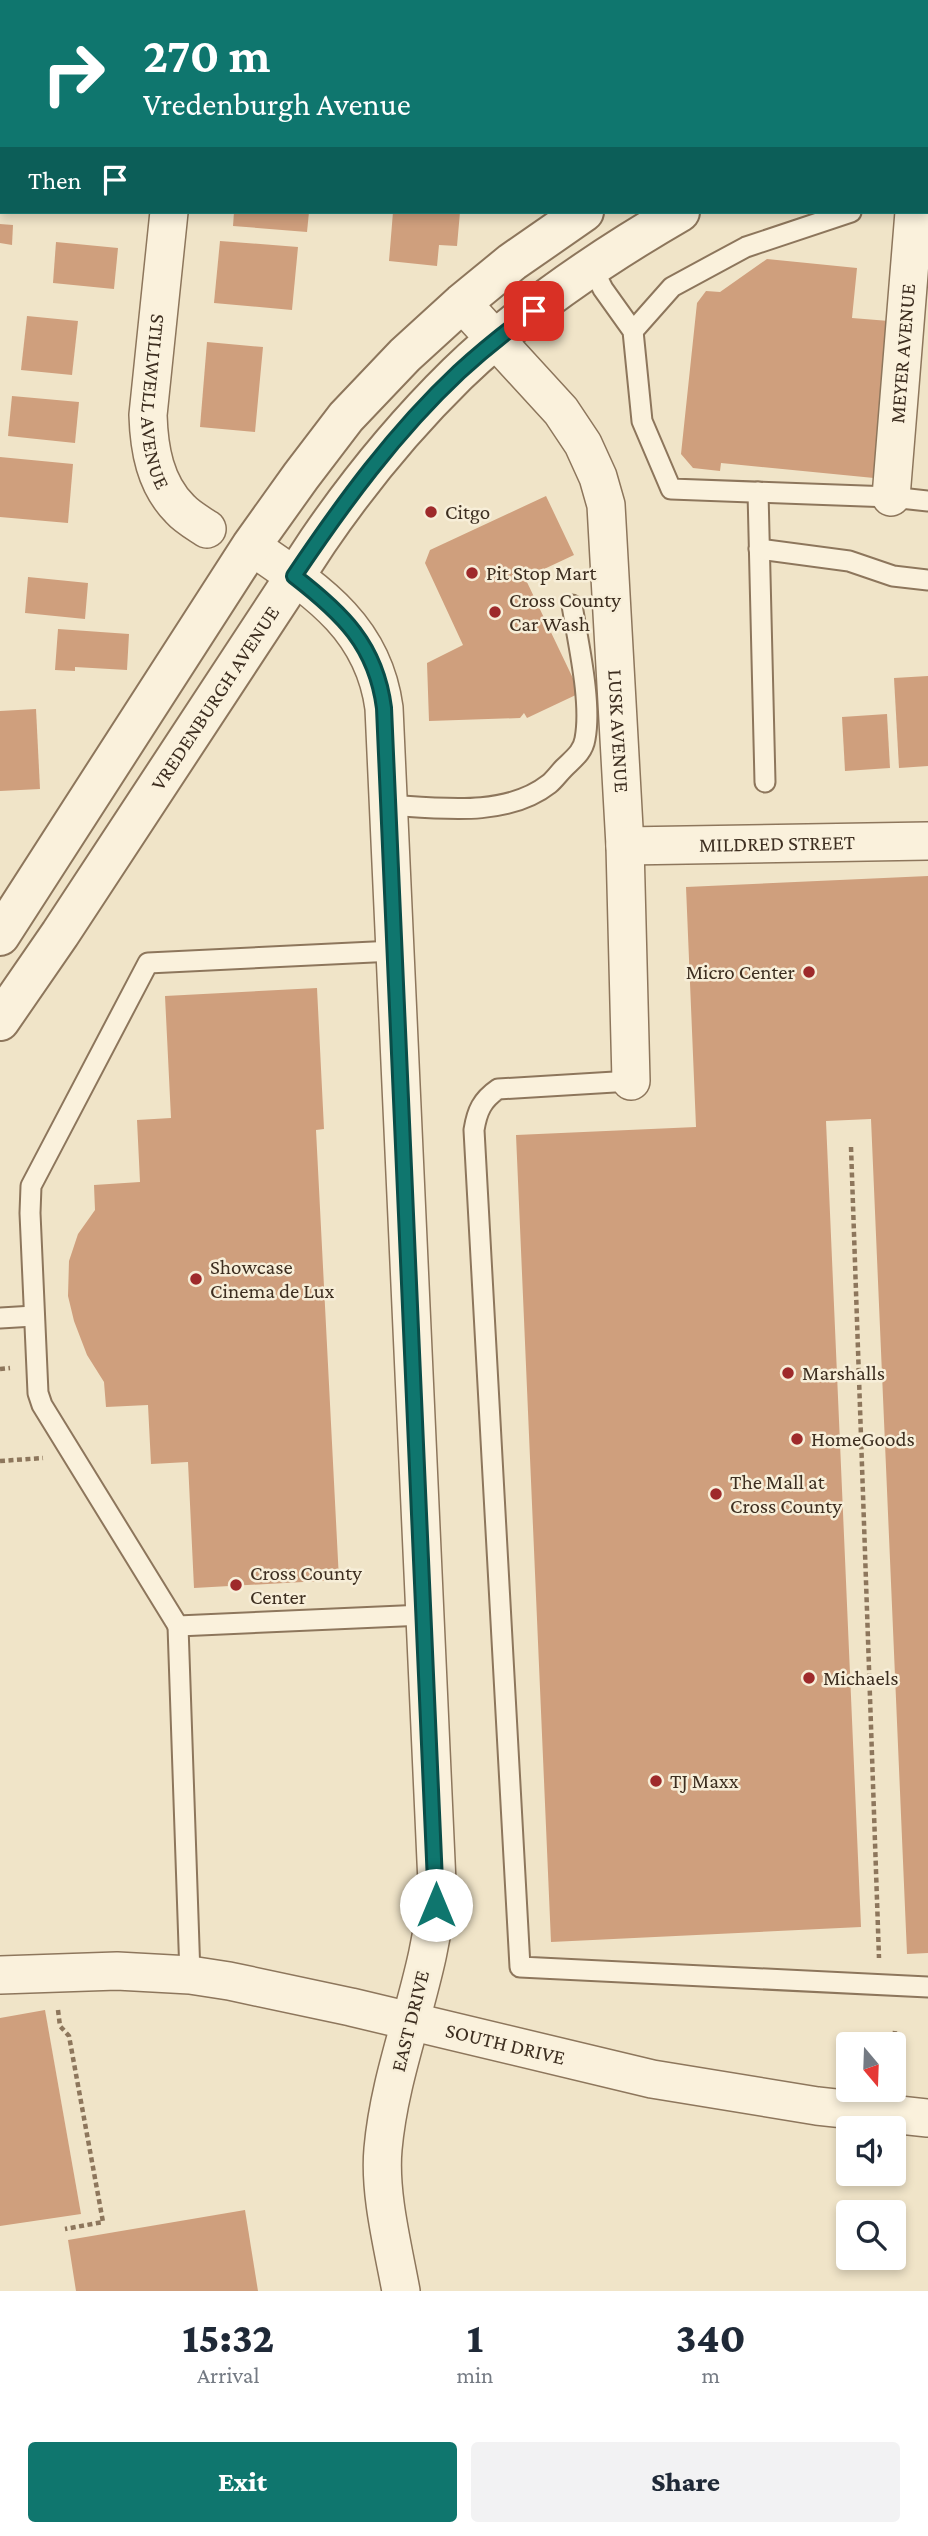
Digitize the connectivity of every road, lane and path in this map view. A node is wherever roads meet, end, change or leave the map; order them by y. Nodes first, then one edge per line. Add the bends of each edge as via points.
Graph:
1 (169, 214) edge
2 (677, 214) edge
3 (846, 214) edge
4 (914, 214) edge
5 (570, 216) edge
6 (592, 267) junction
7 (462, 303) junction
8 (633, 331) junction
9 (495, 340) junction
10 (758, 492) junction
11 (891, 497) junction
12 (928, 501) edge
13 (207, 529) dead end
14 (251, 546) junction
15 (759, 549) junction
16 (294, 576) junction
17 (928, 580) edge
18 (572, 605) dead end
19 (765, 782) dead end
20 (387, 806) junction
21 (928, 841) edge
22 (625, 846) junction
23 (0, 936) edge
24 (394, 951) junction
25 (0, 1021) edge
26 (631, 1081) joint
27 (851, 1147) dead end
28 (34, 1316) junction
29 (0, 1318) edge
30 (47, 1457) dead end
31 (0, 1461) edge
32 (424, 1615) junction
33 (178, 1626) junction
34 (879, 1970) dead end
35 (0, 1975) edge
36 (190, 1975) junction
37 (928, 1987) edge
38 (58, 2010) dead end
39 (410, 2021) junction
40 (928, 2118) edge
41 (65, 2229) dead end
42 (401, 2291) edge

1 - 13 street, STILLWELL AVENUE via 149,443 165,491 180,510
2 - 6 street, VREDENBURGH AVENUE
3 - 8 lane via 746,247 672,287
4 - 11 street, MEYER AVENUE
5 - 7 street
6 - 8 lane
6 - 9 street, VREDENBURGH AVENUE
7 - 9 street, LUSK AVENUE
7 - 14 street via 346,417
8 - 10 lane via 642,421 671,489
9 - 16 street, VREDENBURGH AVENUE via 402,432
9 - 22 street, LUSK AVENUE via 561,411 583,444 606,505
10 - 11 lane
10 - 15 lane
11 - 12 lane
14 - 16 street, EAST DRIVE
14 - 23 street
15 - 17 lane via 849,561 893,576
15 - 19 lane
16 - 20 street, EAST DRIVE via 348,622 365,646 384,708
16 - 25 street, VREDENBURGH AVENUE
18 - 20 lane via 586,699 582,749 548,784 517,801 449,808
20 - 24 street, EAST DRIVE
21 - 22 street, MILDRED STREET
22 - 26 street, LUSK AVENUE
24 - 28 lane via 148,962 31,1186
24 - 32 street, EAST DRIVE
26 - 37 lane via 498,1088 485,1098 474,1130 520,1967
27 - 34 path
28 - 29 lane
28 - 33 lane via 42,1405
30 - 31 path
32 - 33 lane
32 - 39 street, EAST DRIVE via 436,1905
33 - 36 lane
35 - 36 street, SOUTH DRIVE via 117,1971
36 - 39 street, SOUTH DRIVE
38 - 41 path via 60,2026 69,2036 103,2222
39 - 40 street, SOUTH DRIVE via 664,2081 817,2106
39 - 42 street, EAST DRIVE via 383,2152

